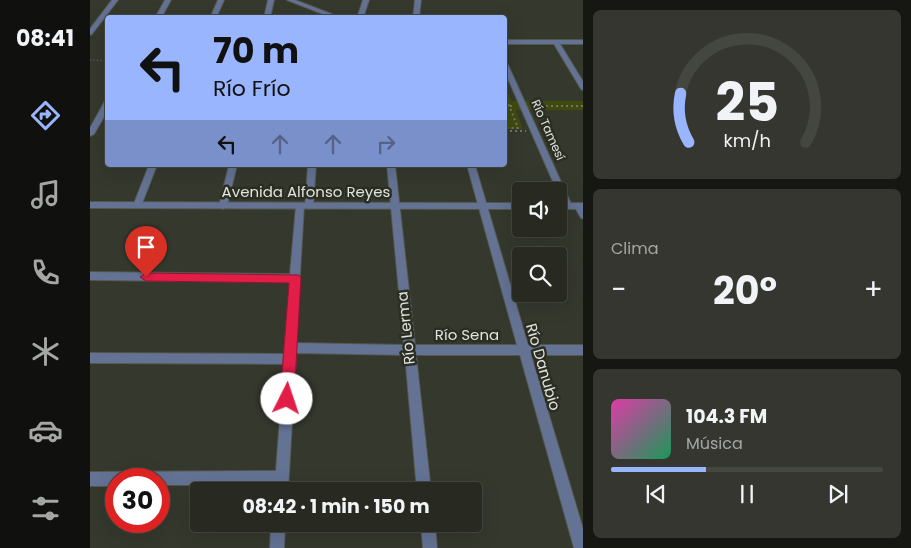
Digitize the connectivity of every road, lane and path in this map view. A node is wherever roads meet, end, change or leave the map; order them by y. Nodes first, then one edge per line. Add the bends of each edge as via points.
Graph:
1 (115, 0) edge
2 (168, 0) edge
3 (221, 0) edge
4 (272, 0) edge
5 (290, 0) edge
6 (366, 0) edge
7 (418, 0) edge
8 (160, 15) edge
9 (214, 15) edge
10 (269, 15) edge
11 (324, 15) edge
12 (361, 15) edge
13 (416, 15) edge
14 (90, 33) edge
15 (507, 42) edge
16 (556, 42) junction
17 (583, 42) edge
18 (90, 60) edge
19 (105, 61) edge
20 (507, 69) edge
21 (583, 87) edge
22 (507, 100) edge
23 (509, 106) junction
24 (524, 106) junction
25 (583, 106) edge
26 (105, 108) edge
27 (507, 128) edge
28 (507, 131) edge
29 (535, 131) junction
30 (90, 134) edge
31 (152, 167) edge
32 (233, 167) edge
33 (312, 167) edge
34 (391, 167) edge
35 (472, 167) edge
36 (555, 182) edge
37 (90, 205) edge
38 (137, 206) junction
39 (223, 206) junction
40 (304, 206) junction
41 (394, 206) junction
42 (482, 206) junction
43 (512, 206) edge
44 (567, 206) edge
45 (581, 206) edge
46 (90, 276) edge
47 (295, 278) junction
48 (408, 350) junction
49 (523, 350) junction
50 (583, 350) edge
51 (290, 354) junction
52 (90, 358) edge
53 (90, 479) edge
54 (190, 482) edge
55 (281, 482) edge
56 (423, 482) edge
57 (277, 532) edge
58 (429, 532) edge
59 (276, 548) edge
60 (430, 548) edge
61 (581, 548) edge

1 - 14 street
2 - 8 street
3 - 9 street
4 - 10 street
5 - 11 street
6 - 12 street
7 - 13 street
15 - 16 street
16 - 17 street
16 - 21 street
18 - 19 path
20 - 24 street, Río Tamesí
22 - 23 path
23 - 24 path
23 - 27 path via 518,128
24 - 25 path
24 - 29 street, Río Tamesí
26 - 30 street
28 - 29 path
29 - 36 street, Río Tamesí
31 - 38 street
32 - 39 street
33 - 40 street
34 - 41 street, Río Lerma
35 - 42 street, Río Danubio
37 - 38 street, Avenida Alfonso Reyes
38 - 39 street, Avenida Alfonso Reyes
39 - 40 street, Avenida Alfonso Reyes
40 - 41 street, Avenida Alfonso Reyes
40 - 47 street
41 - 42 street, Avenida Alfonso Reyes
41 - 48 street, Río Lerma
42 - 43 street, Avenida Alfonso Reyes
42 - 49 street, Río Danubio
44 - 45 street
46 - 47 street
47 - 51 street
48 - 49 street, Río Sena
48 - 51 street, Río Sena
48 - 56 street, Río Lerma
49 - 50 street, Río Sena
49 - 61 street, Río Danubio
51 - 52 street, Río Sena
51 - 55 street
53 - 54 street
57 - 59 street
58 - 60 street

